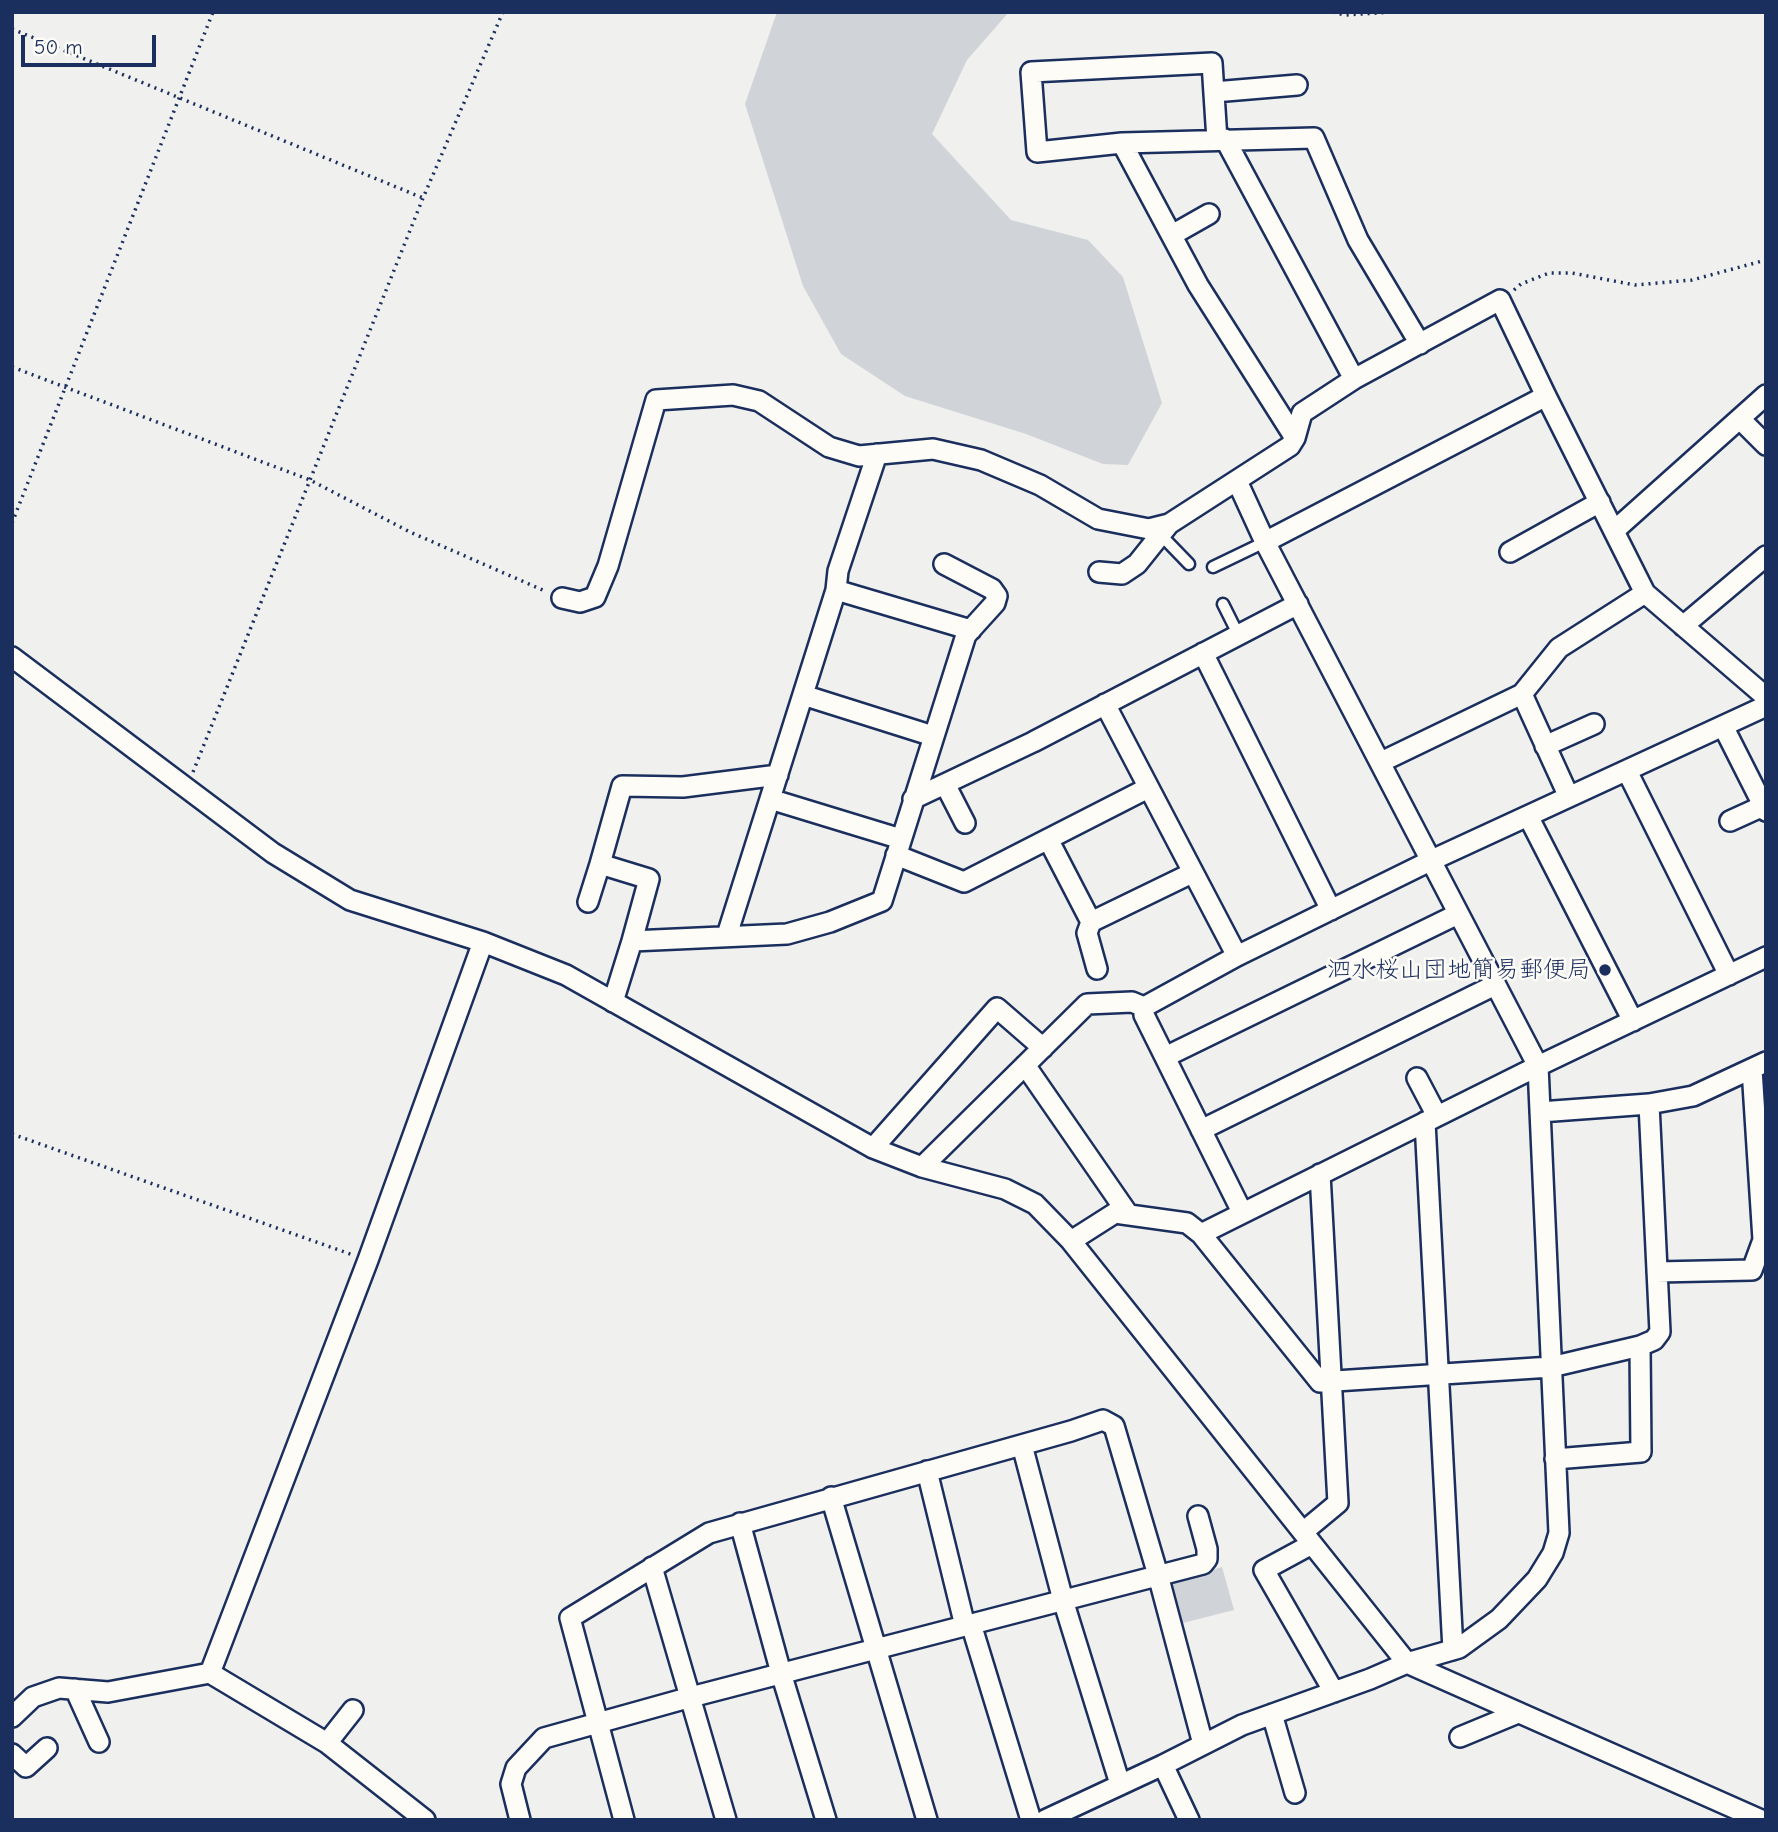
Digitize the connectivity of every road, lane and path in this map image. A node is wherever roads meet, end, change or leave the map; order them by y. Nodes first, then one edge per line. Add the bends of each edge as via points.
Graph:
1 (213, 12) edge
2 (503, 12) edge
3 (1333, 12) edge
4 (1393, 12) edge
5 (12, 29) edge
6 (1297, 85) dead end
7 (1214, 92) junction
8 (178, 97) junction
9 (1221, 140) junction
10 (1122, 143) junction
11 (423, 198) junction
12 (1209, 214) dead end
13 (1172, 235) junction
14 (1766, 260) edge
15 (1500, 300) junction
16 (1420, 344) junction
17 (12, 367) edge
18 (1354, 379) junction
19 (65, 388) junction
20 (1546, 396) junction
21 (1766, 396) edge
22 (1740, 419) junction
23 (1295, 438) junction
24 (1766, 445) edge
25 (877, 454) junction
26 (310, 480) junction
27 (1237, 481) junction
28 (1600, 502) junction
29 (12, 523) edge
30 (1165, 529) junction
31 (1615, 530) junction
32 (1265, 542) junction
33 (1510, 552) dead end
34 (1766, 556) edge
35 (944, 564) dead end
36 (1189, 564) dead end
37 (1213, 566) dead end
38 (1099, 572) dead end
39 (835, 590) junction
40 (1645, 593) junction
41 (562, 598) joint
42 (1223, 604) dead end
43 (1298, 604) junction
44 (1684, 626) junction
45 (971, 629) junction
46 (1238, 634) junction
47 (1203, 653) junction
48 (12, 657) edge
49 (1522, 694) junction
50 (803, 695) junction
51 (1766, 697) edge
52 (1105, 704) junction
53 (1766, 706) edge
54 (1594, 724) dead end
55 (1723, 726) junction
56 (933, 736) junction
57 (1545, 746) junction
58 (1381, 762) junction
59 (1626, 771) junction
60 (778, 775) junction
61 (945, 784) junction
62 (187, 787) junction
63 (1148, 788) junction
64 (1569, 797) junction
65 (770, 799) junction
66 (913, 799) junction
67 (1764, 808) edge
68 (1528, 816) junction
69 (1730, 821) dead end
70 (965, 823) dead end
71 (1048, 839) junction
72 (898, 847) junction
73 (1430, 861) junction
74 (600, 863) junction
75 (1192, 873) junction
76 (588, 902) dead end
77 (1331, 910) junction
78 (1458, 914) junction
79 (1091, 922) junction
80 (727, 935) junction
81 (632, 941) junction
82 (483, 942) junction
83 (1237, 957) junction
84 (1766, 957) edge
85 (1097, 969) dead end
86 (1729, 975) junction
87 (1495, 985) junction
88 (613, 1002) junction
89 (1144, 1007) junction
90 (1633, 1021) junction
91 (1043, 1048) junction
92 (1165, 1056) junction
93 (1025, 1065) junction
94 (1538, 1066) junction
95 (1759, 1066) edge
96 (1417, 1078) dead end
97 (1649, 1104) junction
98 (1540, 1112) junction
99 (1431, 1119) junction
100 (1201, 1130) junction
101 (12, 1134) edge
102 (873, 1148) junction
103 (922, 1167) junction
104 (1320, 1174) junction
105 (1242, 1212) junction
106 (1128, 1214) junction
107 (1200, 1234) junction
108 (1071, 1241) junction
109 (368, 1260) junction
110 (1657, 1272) junction
111 (1640, 1346) junction
112 (1551, 1367) junction
113 (1438, 1374) junction
114 (1332, 1381) junction
115 (1022, 1445) junction
116 (1555, 1459) junction
117 (927, 1471) junction
118 (831, 1497) junction
119 (1198, 1516) dead end
120 (740, 1523) junction
121 (1307, 1538) junction
122 (652, 1567) junction
123 (1158, 1575) junction
124 (1063, 1600) junction
125 (968, 1625) junction
126 (876, 1649) junction
127 (1453, 1650) junction
128 (1407, 1663) junction
129 (781, 1673) junction
130 (210, 1674) junction
131 (75, 1689) junction
132 (1334, 1692) junction
133 (691, 1697) junction
134 (353, 1710) dead end
135 (1518, 1713) junction
136 (1272, 1714) junction
137 (12, 1717) edge
138 (596, 1722) junction
139 (1460, 1737) dead end
140 (99, 1742) dead end
141 (327, 1743) junction
142 (1203, 1744) junction
143 (47, 1748) dead end
144 (12, 1754) edge
145 (1163, 1765) junction
146 (1120, 1784) junction
147 (1295, 1793) dead end
148 (425, 1820) edge
149 (520, 1820) edge
150 (625, 1820) edge
151 (726, 1820) edge
152 (826, 1820) edge
153 (927, 1820) edge
154 (1031, 1820) edge
155 (1045, 1820) edge
156 (1189, 1820) edge
157 (1761, 1820) edge

1 - 8 path
2 - 11 path
3 - 4 path
5 - 8 path
6 - 7 street
7 - 9 street
7 - 10 street via 1212,63 1031,72 1037,152
8 - 11 path
8 - 19 path
9 - 10 street
9 - 16 street via 1314,138 1358,240
9 - 18 street
10 - 13 street
11 - 26 path
12 - 13 street
13 - 23 street via 1198,285
14 - 15 path via 1692,281 1635,285 1549,273 1521,284
15 - 16 street
15 - 20 street
16 - 18 street
17 - 19 path
18 - 23 street via 1302,413
19 - 26 path
19 - 29 path
20 - 28 street
20 - 32 street
21 - 22 street
22 - 24 street
22 - 31 street
23 - 27 street
25 - 30 street via 933,449 981,460 1040,485 1098,519
25 - 39 street
25 - 41 street via 859,456 829,447 759,401 733,395 656,400 595,597 580,602
26 - 41 path via 410,532
26 - 62 path
27 - 30 street
27 - 32 street
28 - 31 street
28 - 33 street
30 - 36 lane
30 - 38 street via 1137,564 1122,574
31 - 40 street
32 - 37 lane
32 - 43 street
34 - 44 street
35 - 45 street via 997,596
39 - 45 street
39 - 50 street
40 - 44 street
40 - 49 street via 1559,648
42 - 46 lane
43 - 46 street
43 - 58 street
44 - 51 street
45 - 56 street
46 - 47 street
47 - 52 street
47 - 77 street
48 - 62 street
49 - 57 street
49 - 58 street
50 - 56 street
50 - 60 street
52 - 61 street
52 - 63 street
53 - 55 street
54 - 57 street
55 - 59 street
55 - 67 street
56 - 66 street
57 - 64 street
58 - 73 street
59 - 64 street
59 - 86 street
60 - 65 street
60 - 74 street via 682,788 622,786
61 - 66 street
61 - 70 street
62 - 82 street via 273,853 350,900
63 - 71 street
63 - 75 street
64 - 68 street
65 - 72 street
65 - 80 street
66 - 72 street
67 - 69 street
68 - 73 street
68 - 90 street
71 - 72 street via 964,882
71 - 79 street
72 - 80 street via 882,901 787,934
73 - 77 street
73 - 78 street
74 - 76 street
74 - 81 street via 649,879
75 - 79 street
75 - 83 street
77 - 83 street
78 - 87 street
78 - 92 street
79 - 85 street via 1087,933
80 - 81 street
81 - 88 street
82 - 88 street via 566,975
82 - 109 street
83 - 89 street
84 - 86 street
86 - 90 street
87 - 94 street
87 - 100 street
88 - 102 street
89 - 91 street via 1132,1002 1087,1004
89 - 92 street
90 - 94 street
91 - 93 street
91 - 102 street via 997,1008
92 - 100 street
93 - 103 street
93 - 106 street
94 - 98 street
94 - 99 street
95 - 97 street via 1693,1096
95 - 110 street via 1763,1240 1752,1270
96 - 99 street
97 - 98 street
97 - 110 street
98 - 112 street
99 - 104 street
99 - 113 street
100 - 105 street
101 - 109 path
102 - 103 street
103 - 108 street via 1005,1189 1035,1204
104 - 105 street
104 - 114 street
105 - 107 street
106 - 107 street via 1187,1223
106 - 108 street via 1115,1213
107 - 114 street via 1320,1382
108 - 121 street
109 - 130 street
110 - 111 street via 1660,1332
111 - 112 street
111 - 116 street via 1641,1452
112 - 113 street
112 - 116 street
113 - 114 street
113 - 127 street
114 - 121 street via 1338,1503
115 - 117 street
115 - 123 street via 1102,1420 1114,1426
115 - 124 street
116 - 127 street via 1559,1533 1553,1553 1538,1579 1499,1619
117 - 118 street
117 - 125 street
118 - 120 street
118 - 126 street
119 - 123 street via 1207,1559 1203,1564
120 - 122 street via 709,1533
120 - 129 street
121 - 128 street
121 - 132 street via 1264,1570
122 - 133 street
122 - 138 street via 570,1618
123 - 124 street
123 - 142 street
124 - 125 street
124 - 146 street
125 - 126 street
125 - 154 street
126 - 129 street
126 - 153 street
127 - 128 street
128 - 132 street
128 - 135 street
129 - 133 street
129 - 152 street
130 - 131 street via 108,1692
130 - 141 street
131 - 137 street via 59,1688 33,1697
131 - 140 street
132 - 136 street
133 - 138 street
133 - 151 street
134 - 141 street
135 - 139 street
135 - 157 street
136 - 142 street
136 - 147 street
138 - 149 street via 544,1738 516,1768 511,1784
138 - 150 street
141 - 148 street
142 - 145 street
143 - 144 street via 26,1768
145 - 146 street
145 - 156 street
146 - 155 street

